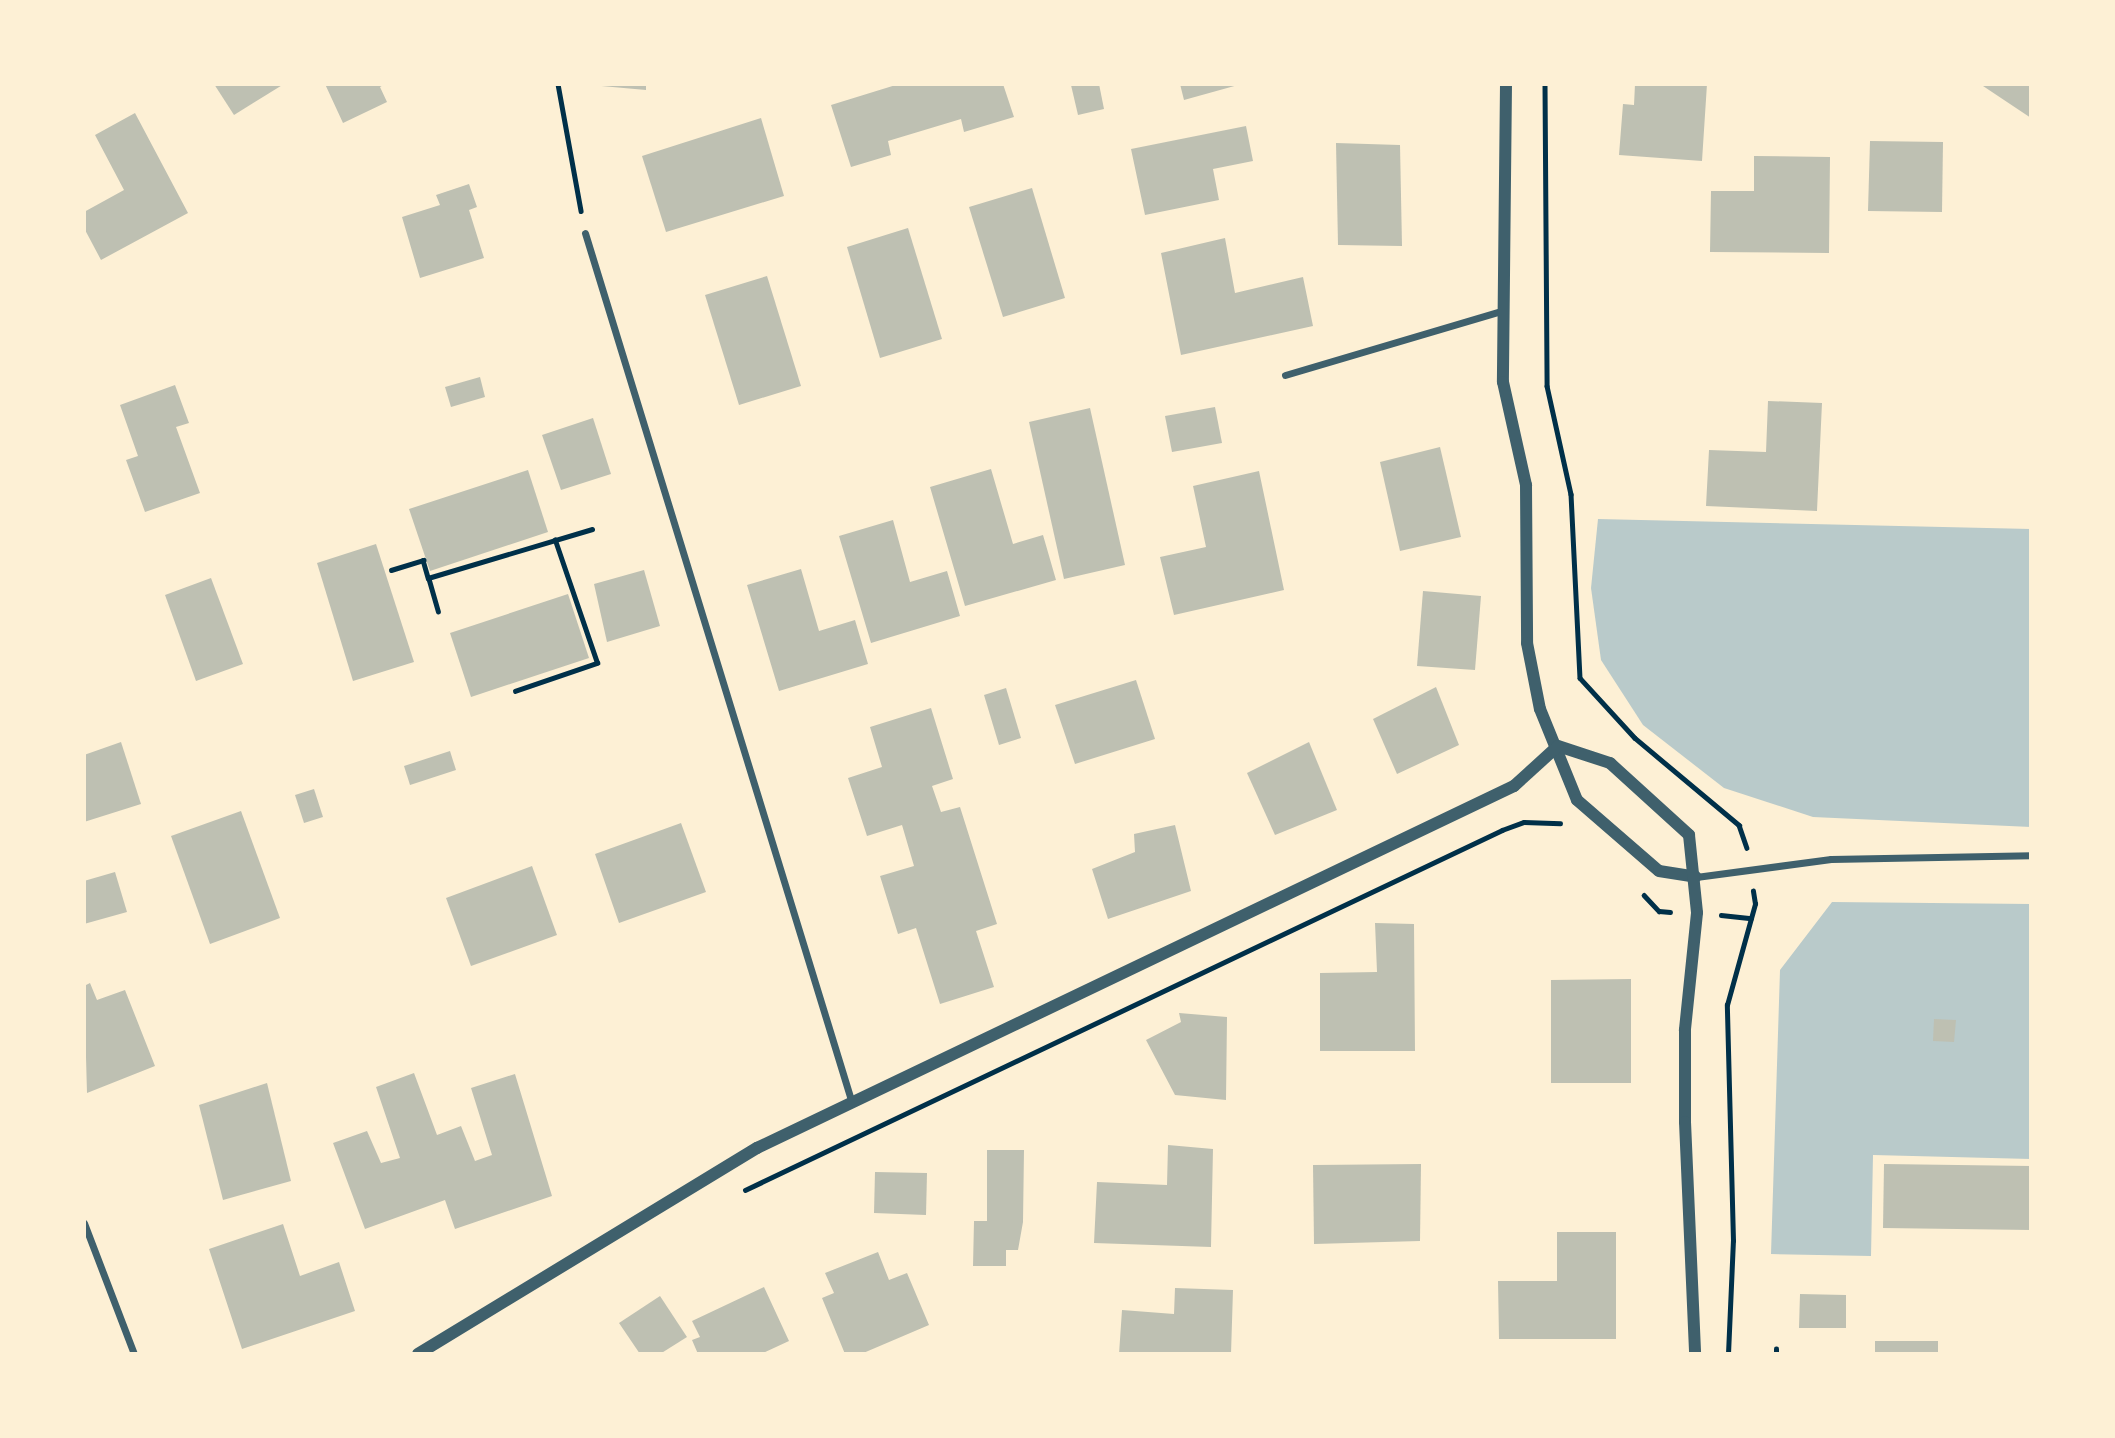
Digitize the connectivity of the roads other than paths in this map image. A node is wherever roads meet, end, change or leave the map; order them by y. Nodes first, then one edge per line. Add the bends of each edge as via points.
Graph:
1 (1506, 84) edge
2 (585, 233) road end
3 (1501, 311) junction
4 (1285, 375) dead end
5 (1558, 746) junction
6 (2031, 855) edge
7 (1696, 877) junction
8 (852, 1104) junction
9 (84, 1223) edge
10 (134, 1354) edge
11 (418, 1354) edge
12 (1695, 1354) edge

1 - 3 street
2 - 8 street
3 - 4 street
3 - 5 street via 1503,382 1530,523 1527,643 1540,709
5 - 7 street via 1577,800 1659,871
5 - 7 street via 1610,763 1689,835
5 - 8 street via 1514,786
6 - 7 street via 1831,859
7 - 12 street via 1685,1096
8 - 11 street via 757,1148
9 - 10 street

